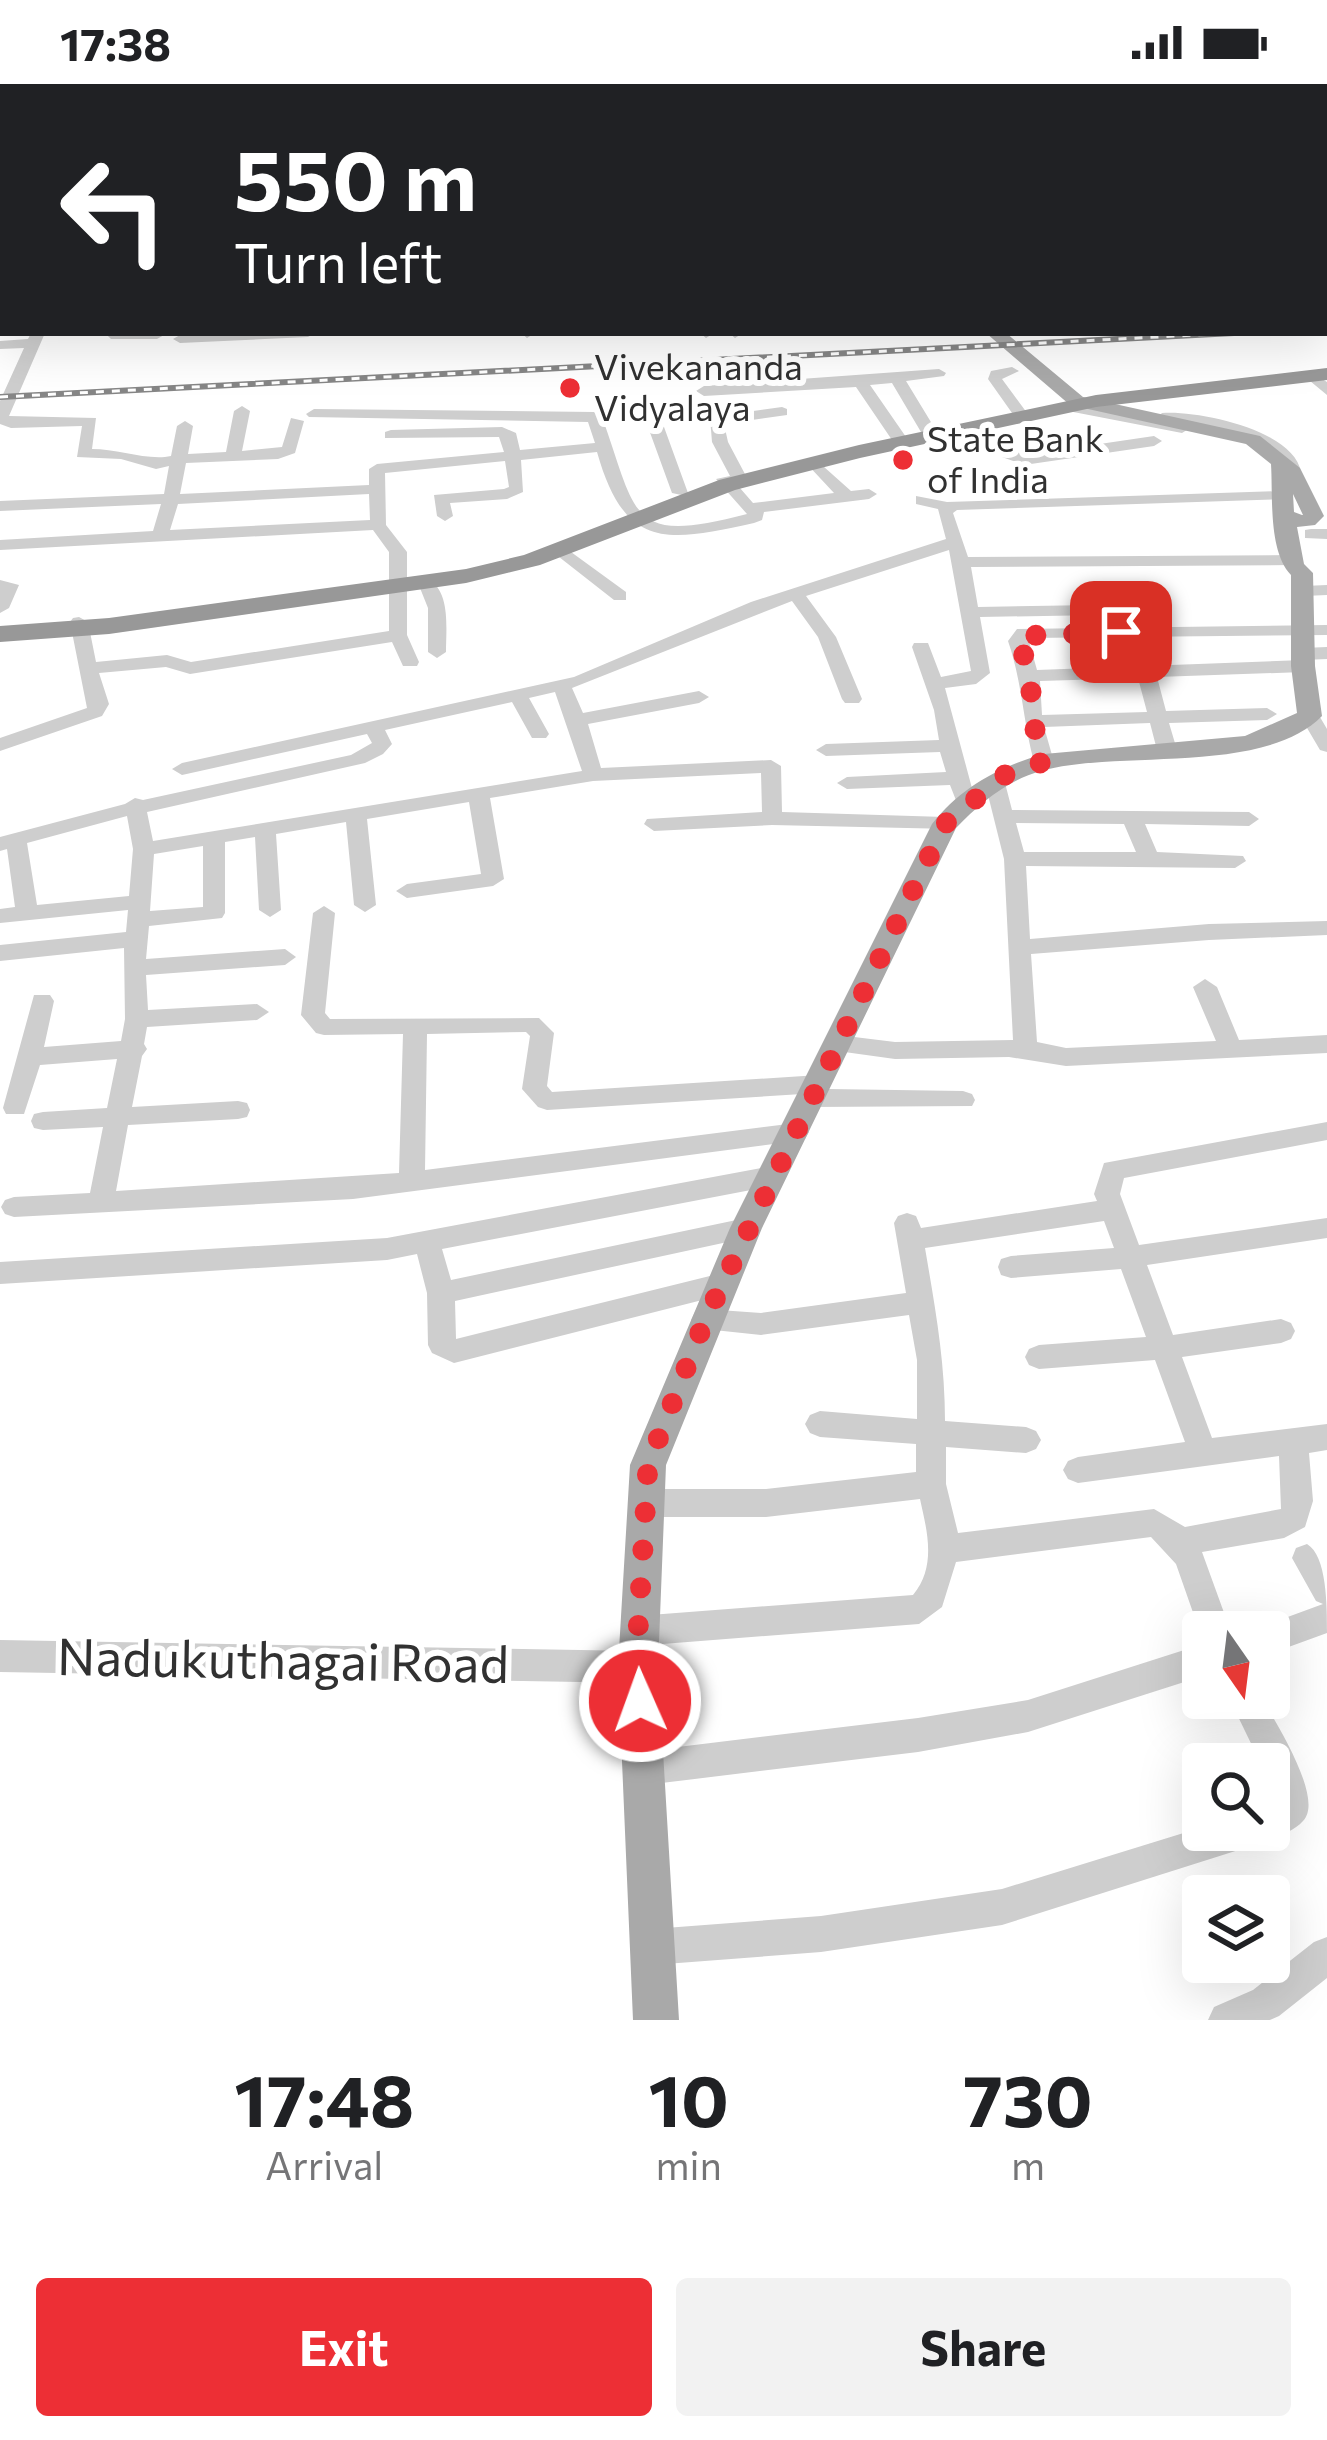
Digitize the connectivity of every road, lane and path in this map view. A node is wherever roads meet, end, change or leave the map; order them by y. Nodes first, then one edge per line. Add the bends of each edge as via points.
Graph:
1 (141, 336) edge
2 (234, 336) edge
3 (998, 336) edge
4 (35, 338) edge
5 (110, 338) edge
6 (180, 339) dead end
7 (0, 345) edge
8 (1012, 371) dead end
9 (939, 373) dead end
10 (897, 378) junction
11 (1323, 378) edge
12 (860, 382) junction
13 (704, 391) dead end
14 (1094, 402) junction
15 (1067, 407) junction
16 (242, 411) dead end
17 (782, 412) dead end
18 (314, 414) dead end
19 (1020, 415) junction
20 (1, 421) edge
21 (296, 421) dead end
22 (986, 424) junction
23 (185, 426) dead end
24 (656, 427) dead end
25 (929, 432) junction
26 (391, 435) dead end
27 (898, 437) junction
28 (1154, 441) dead end
29 (601, 447) junction
30 (233, 456) junction
31 (511, 458) junction
32 (179, 459) junction
33 (814, 463) junction
34 (1283, 466) junction
35 (730, 480) junction
36 (378, 489) junction
37 (680, 493) junction
38 (869, 494) dead end
39 (1215, 498) junction
40 (171, 499) junction
41 (922, 500) dead end
42 (843, 501) junction
43 (1283, 505) junction
44 (0, 506) edge
45 (948, 507) junction
46 (755, 509) junction
47 (637, 514) junction
48 (445, 516) dead end
49 (1226, 520) dead end
50 (378, 525) junction
51 (1316, 529) edge
52 (160, 536) junction
53 (955, 542) junction
54 (0, 545) edge
55 (560, 549) junction
56 (961, 562) junction
57 (1306, 578) edge
58 (400, 583) junction
59 (427, 583) junction
60 (1146, 584) junction
61 (0, 585) edge
62 (794, 593) junction
63 (620, 596) dead end
64 (0, 608) edge
65 (974, 612) junction
66 (81, 625) junction
67 (0, 630) edge
68 (1166, 632) junction
69 (398, 635) junction
70 (920, 647) dead end
71 (437, 652) dead end
72 (410, 662) dead end
73 (88, 668) junction
74 (1146, 672) junction
75 (1030, 676) junction
76 (935, 683) junction
77 (561, 685) junction
78 (1317, 689) edge
79 (518, 693) junction
80 (699, 697) dead end
81 (852, 699) dead end
82 (1258, 700) junction
83 (1158, 717) junction
84 (577, 720) junction
85 (1033, 722) junction
86 (375, 729) junction
87 (539, 734) dead end
88 (0, 745) edge
89 (950, 746) junction
90 (826, 750) dead end
91 (1167, 750) junction
92 (1044, 762) junction
93 (182, 769) dead end
94 (593, 775) junction
95 (847, 783) dead end
96 (995, 783) junction
97 (479, 797) junction
98 (956, 802) junction
99 (135, 804) junction
100 (1004, 816) junction
101 (356, 817) junction
102 (772, 818) junction
103 (1132, 818) junction
104 (1249, 819) dead end
105 (654, 824) dead end
106 (265, 831) junction
107 (214, 839) junction
108 (8, 842) edge
109 (144, 849) junction
110 (1149, 859) junction
111 (1015, 860) junction
112 (1235, 861) dead end
113 (407, 891) dead end
114 (364, 904) dead end
115 (270, 910) dead end
116 (27, 914) junction
117 (324, 914) dead end
118 (0, 916) edge
119 (138, 920) junction
120 (1324, 934) edge
121 (1020, 947) junction
122 (0, 953) edge
123 (285, 957) dead end
124 (134, 968) junction
125 (1204, 987) dead end
126 (42, 1001) dead end
127 (257, 1012) dead end
128 (137, 1018) junction
129 (415, 1026) junction
130 (838, 1044) junction
131 (1327, 1044) edge
132 (1025, 1046) junction
133 (1231, 1048) junction
134 (134, 1049) junction
135 (30, 1057) junction
136 (815, 1091) junction
137 (963, 1100) dead end
138 (15, 1108) dead end
139 (238, 1110) dead end
140 (121, 1115) junction
141 (43, 1121) dead end
142 (1327, 1131) edge
143 (796, 1132) junction
144 (772, 1176) junction
145 (412, 1180) junction
146 (101, 1201) junction
147 (14, 1207) dead end
148 (1113, 1209) junction
149 (746, 1228) junction
150 (1327, 1228) edge
151 (428, 1243) junction
152 (1132, 1257) junction
153 (1011, 1267) dead end
154 (0, 1274) edge
155 (722, 1284) junction
156 (441, 1293) junction
157 (924, 1302) junction
158 (705, 1320) junction
159 (1281, 1331) dead end
160 (1162, 1348) junction
161 (1039, 1357) dead end
162 (820, 1424) dead end
163 (932, 1434) junction
164 (1327, 1437) edge
165 (1026, 1440) dead end
166 (1293, 1442) junction
167 (1203, 1452) junction
168 (1078, 1471) dead end
169 (932, 1484) junction
170 (644, 1503) junction
171 (1181, 1542) junction
172 (947, 1549) junction
173 (1307, 1558) dead end
174 (1327, 1592) edge
175 (1207, 1611) edge
176 (1327, 1618) edge
177 (638, 1631) junction
178 (1290, 1632) edge
179 (0, 1656) edge
180 (638, 1667) junction
181 (1182, 1667) edge
182 (645, 1768) junction
183 (1182, 1851) edge
184 (652, 1946) junction
185 (1327, 1955) edge
186 (1270, 2012) edge
187 (656, 2020) edge
188 (1227, 2020) edge

1 - 5 street
2 - 6 street
3 - 34 main road via 1077,401 1220,429 1253,440
4 - 7 street
4 - 20 street
8 - 19 street via 995,379
9 - 10 street
10 - 12 street
10 - 25 street
11 - 14 highway
11 - 19 highway via 1124,393
12 - 13 street
12 - 27 street
14 - 15 highway
14 - 34 street via 1241,430 1278,447 1291,459
15 - 19 highway
15 - 34 street via 1244,442
16 - 30 street
17 - 35 street via 716,420
18 - 29 street via 586,416 597,421
19 - 22 highway
19 - 25 highway
20 - 32 street via 91,422 83,454
21 - 30 street via 284,453
22 - 28 street via 1008,454 1024,460
22 - 33 highway
23 - 32 street
24 - 37 street
25 - 27 highway
26 - 31 street via 502,432 510,436
27 - 35 highway
29 - 31 street
29 - 47 street via 617,490
30 - 32 street
31 - 36 street via 377,469
31 - 48 street via 515,491 440,499
32 - 40 street
33 - 35 highway
33 - 42 street
34 - 43 main road
34 - 51 main road
35 - 37 highway
35 - 46 street via 744,507
35 - 47 highway
36 - 40 street
36 - 50 street
37 - 47 highway
38 - 42 street
39 - 43 street
39 - 45 street
39 - 49 street
40 - 44 street
40 - 52 street
41 - 45 street
42 - 46 street
43 - 51 main road
43 - 57 main road
45 - 53 street
46 - 47 street via 748,519 673,532
47 - 55 highway
47 - 58 highway via 500,563
50 - 52 street
50 - 58 street via 398,552
51 - 57 main road
52 - 54 street
53 - 56 street
53 - 62 street
55 - 59 highway
55 - 63 street
56 - 60 street
56 - 65 street
57 - 60 street
57 - 78 main road
58 - 59 highway
58 - 66 highway
58 - 69 street
59 - 71 street
60 - 65 street
60 - 68 street
61 - 64 street via 10,585
62 - 77 street
62 - 81 street via 827,637
65 - 76 street via 981,673
66 - 67 highway
66 - 73 street
68 - 75 street via 1023,633 1017,641
68 - 78 street
69 - 72 street
69 - 73 street via 190,668 167,661
70 - 76 street
73 - 88 street via 95,712
74 - 75 street
74 - 82 street
74 - 83 street
75 - 85 street
76 - 89 street
77 - 79 street
77 - 84 street
78 - 82 main road
78 - 82 street
79 - 86 street
79 - 87 street
80 - 84 street
82 - 83 street
82 - 91 main road via 1250,743
83 - 85 street
83 - 91 street
84 - 94 street
85 - 92 street
86 - 93 street
86 - 99 street via 382,744 375,752
89 - 90 street
89 - 98 street
91 - 92 main road
92 - 96 main road
94 - 97 street
94 - 102 street via 770,755
95 - 98 street
96 - 98 main road
96 - 100 street
97 - 101 street
97 - 113 street via 493,879
98 - 102 street
98 - 130 main road
99 - 108 street
99 - 109 street
100 - 103 street
100 - 111 street
101 - 106 street
101 - 114 street
102 - 105 street
103 - 104 street
103 - 110 street
106 - 107 street
106 - 115 street
107 - 109 street
107 - 119 street via 214,914
108 - 116 street
109 - 119 street
110 - 111 street
110 - 112 street
111 - 121 street
116 - 118 street
116 - 119 street
117 - 129 street via 317,1022
119 - 122 street
119 - 124 street
120 - 121 street
121 - 132 street
123 - 124 street
124 - 128 street
125 - 133 street
126 - 135 street
127 - 128 street
128 - 134 street
129 - 136 street via 539,1028 535,1089 547,1101
129 - 145 street
130 - 132 street via 874,1052
130 - 136 main road
131 - 133 street
132 - 133 street via 1066,1058
134 - 135 street
134 - 140 street
135 - 138 street
136 - 137 street
136 - 143 main road
139 - 140 street
140 - 141 street
140 - 146 street
142 - 148 street via 1113,1170
143 - 144 main road
143 - 145 street
144 - 149 main road
144 - 151 street
145 - 146 street
146 - 147 street
148 - 152 street
148 - 157 street via 909,1231
149 - 155 main road
149 - 156 street
150 - 152 street
151 - 154 street
151 - 156 street
152 - 153 street
152 - 160 street
155 - 156 street via 454,1351 442,1345
155 - 158 main road
157 - 158 street via 761,1324
157 - 163 street
158 - 170 main road via 648,1465
159 - 160 street
160 - 161 street
160 - 167 street
162 - 163 street
163 - 165 street
163 - 169 street
164 - 166 street
166 - 167 street
166 - 171 street via 1294,1517
167 - 168 street
169 - 170 street via 766,1502
169 - 172 street
170 - 177 main road
171 - 172 street via 1154,1523
171 - 175 street
172 - 177 street via 935,1594 919,1610
173 - 174 street
176 - 178 street
177 - 180 main road
179 - 180 street, Nadukuthagai Road
180 - 182 main road
181 - 182 street via 1028,1716
182 - 184 main road
183 - 184 street via 1002,1907 821,1934
184 - 187 main road
185 - 186 street
186 - 188 street

